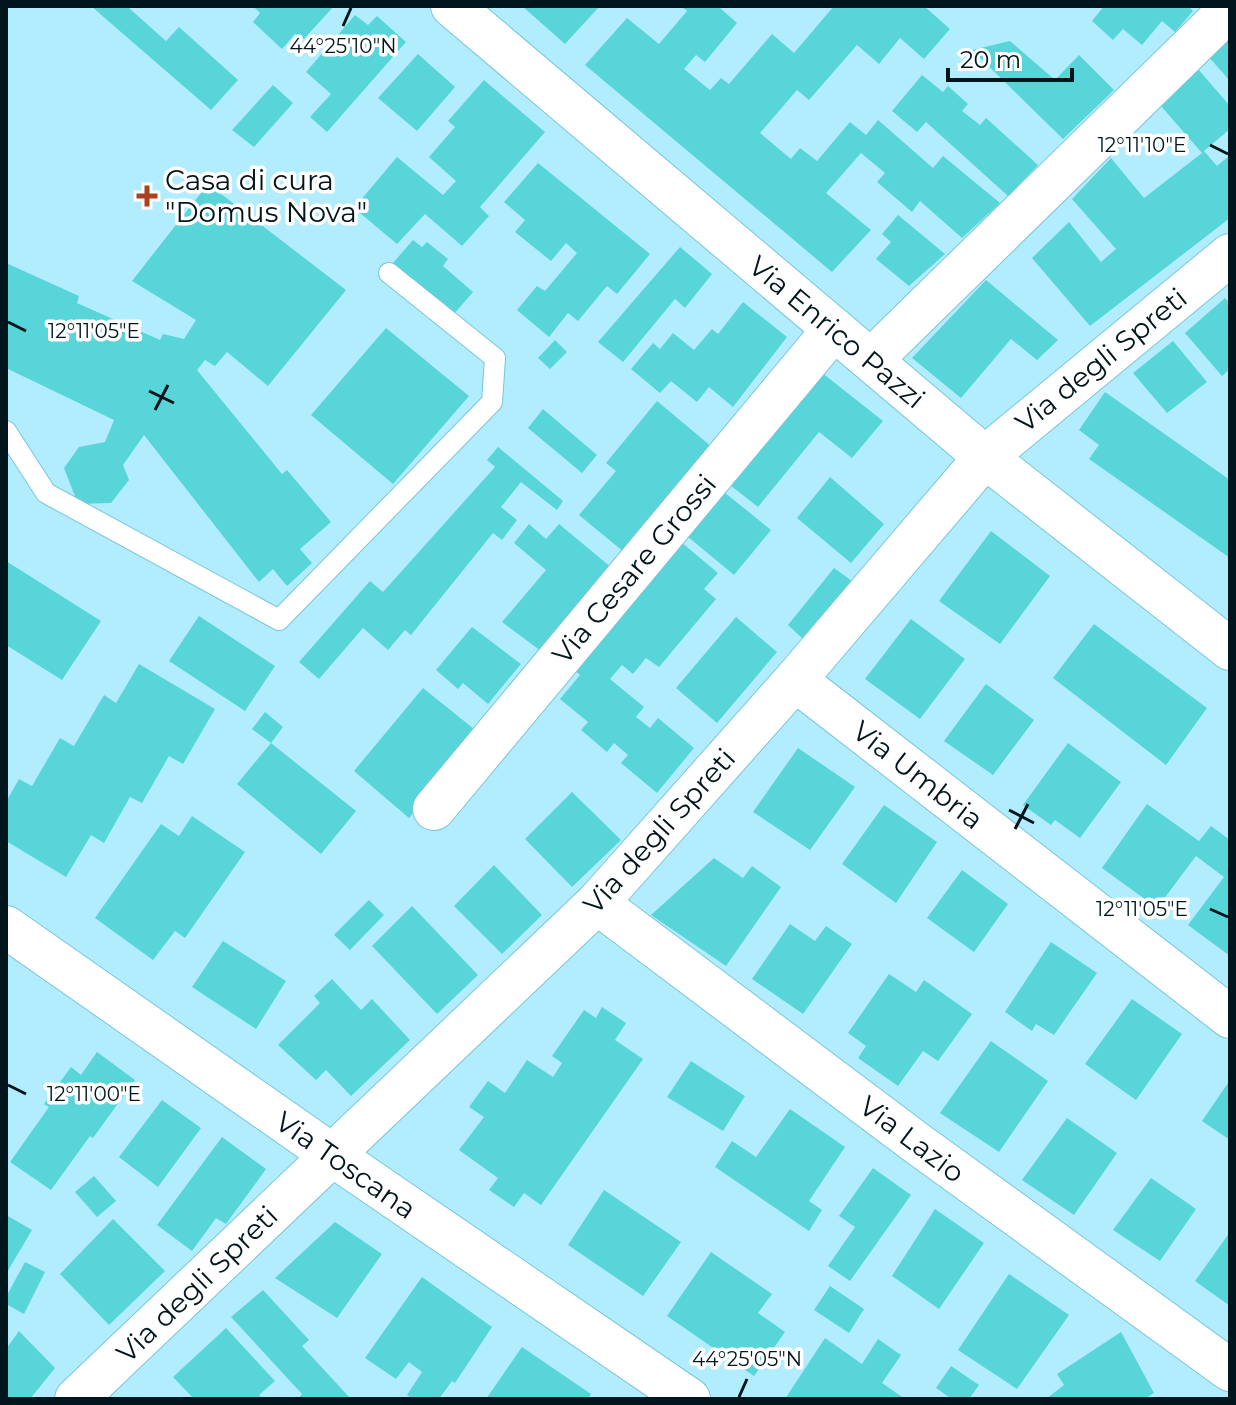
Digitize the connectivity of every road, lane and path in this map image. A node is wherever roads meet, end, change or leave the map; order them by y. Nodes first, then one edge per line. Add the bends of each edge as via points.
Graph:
1 (452, 6) edge
2 (1230, 9) edge
3 (1230, 255) edge
4 (389, 273) dead end
5 (834, 329) junction
6 (871, 360) junction
7 (6, 431) edge
8 (985, 457) junction
9 (1230, 649) edge
10 (795, 680) junction
11 (434, 809) dead end
12 (597, 903) junction
13 (6, 927) edge
14 (1230, 1017) edge
15 (332, 1155) junction
16 (1230, 1370) edge
17 (76, 1399) edge
18 (689, 1399) edge

1 - 5 street, Via Enrico Pazzi
2 - 6 street
3 - 8 street, Via degli Spreti
4 - 7 lane via 495,358 492,402 279,620 46,493
5 - 6 street, Via Enrico Pazzi
5 - 11 street, Via Cesare Grossi
6 - 8 street, Via Enrico Pazzi
8 - 9 street, Via Enrico Pazzi
8 - 10 street, Via degli Spreti
10 - 12 street, Via degli Spreti
10 - 14 street, Via Umbria
12 - 15 street, Via degli Spreti
12 - 16 street, Via Lazio
13 - 15 street, Via Toscana
15 - 17 street, Via degli Spreti
15 - 18 street, Via Toscana

